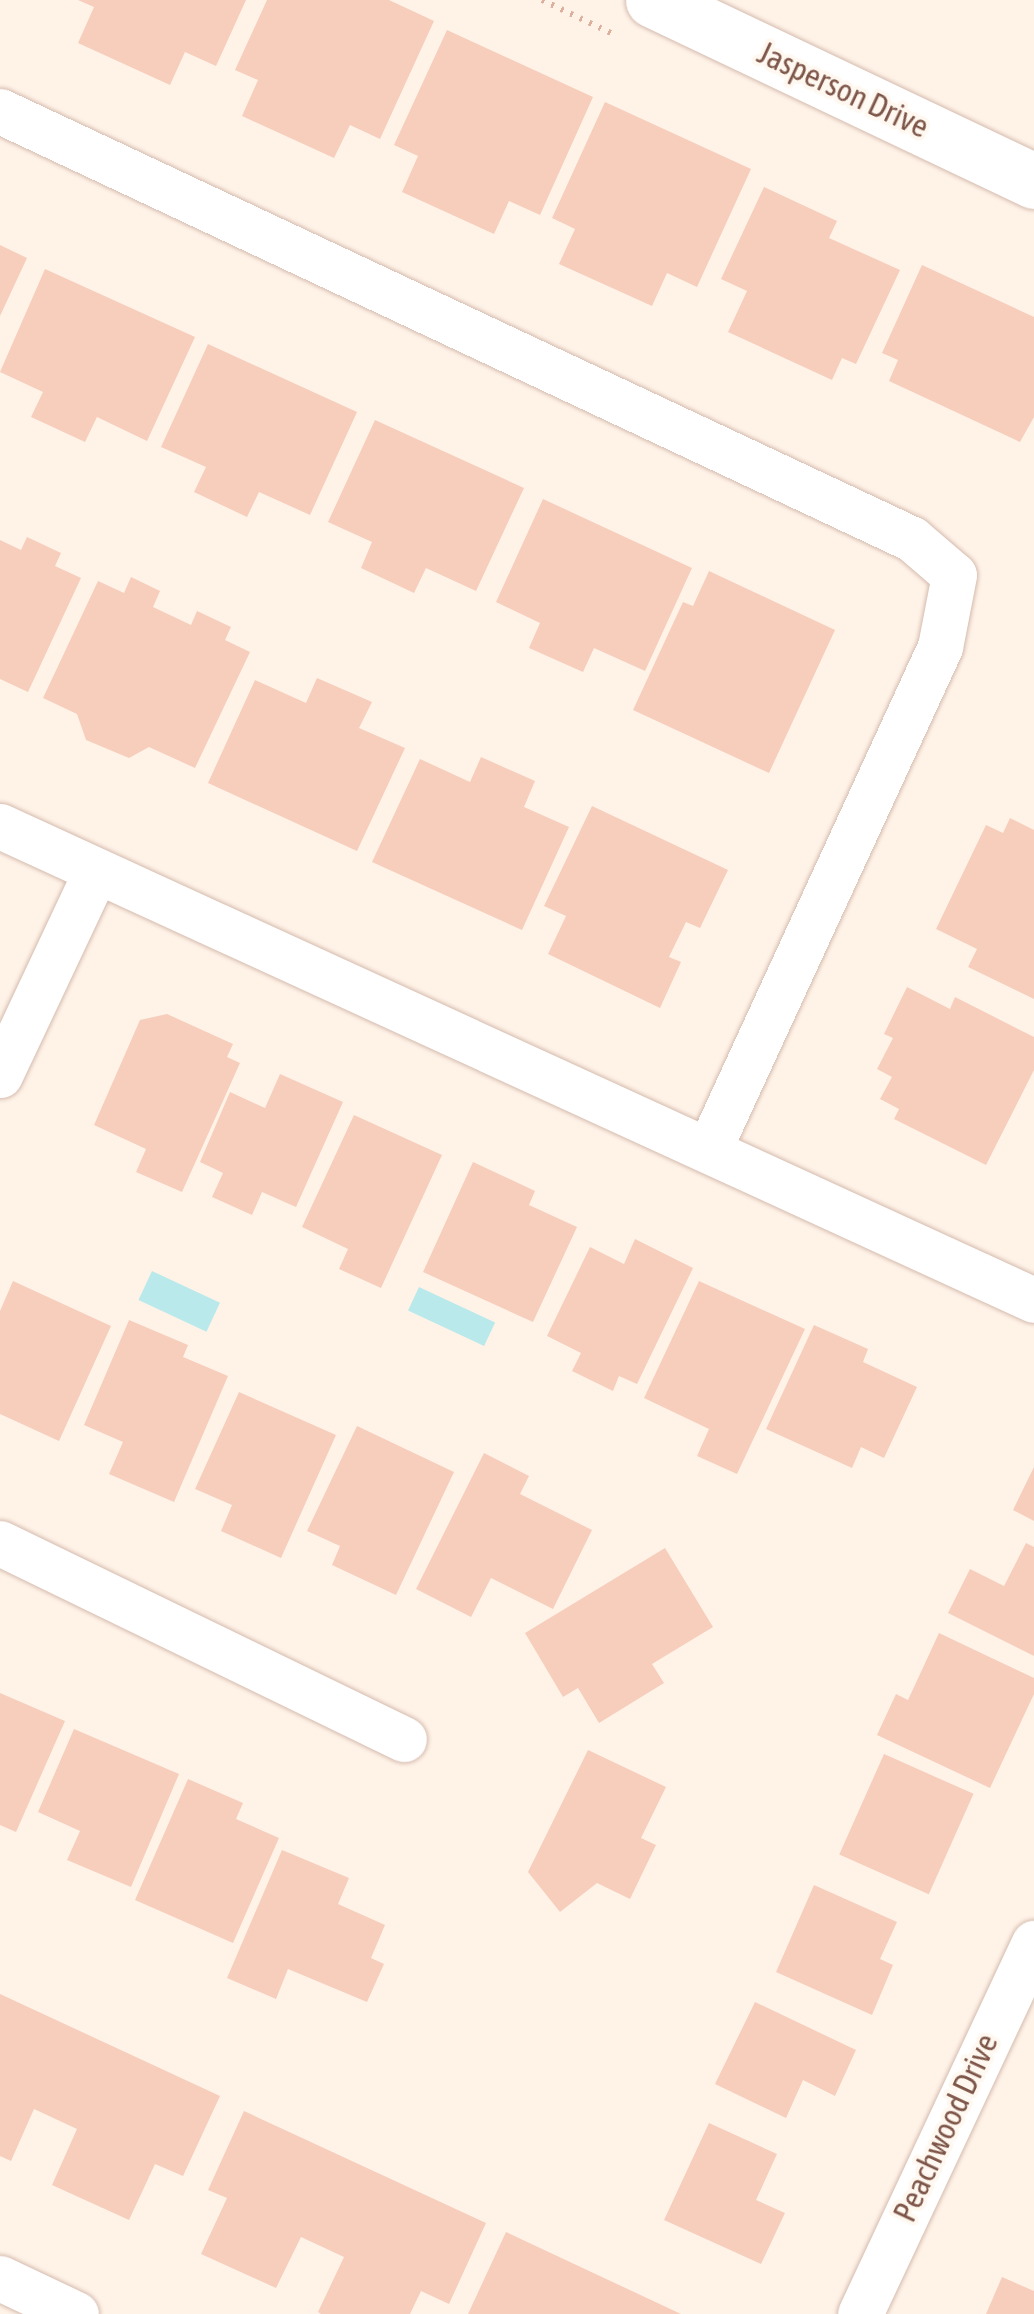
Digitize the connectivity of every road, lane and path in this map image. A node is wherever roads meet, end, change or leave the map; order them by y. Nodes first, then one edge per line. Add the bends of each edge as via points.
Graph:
1 (652, 0) edge
2 (0, 111) edge
3 (1034, 181) edge
4 (0, 826) edge
5 (96, 871) junction
6 (0, 1075) edge
7 (709, 1149) junction
8 (1034, 1300) edge
9 (0, 1543) edge
10 (404, 1738) dead end
11 (1034, 1943) edge
12 (0, 2278) edge
13 (76, 2314) edge
14 (860, 2314) edge

1 - 3 street, Jasperson Drive
2 - 7 street via 912,539 954,575 940,646
4 - 5 street
5 - 6 street
5 - 7 street
7 - 8 street
9 - 10 street
11 - 14 street, Peachwood Drive
12 - 13 street

